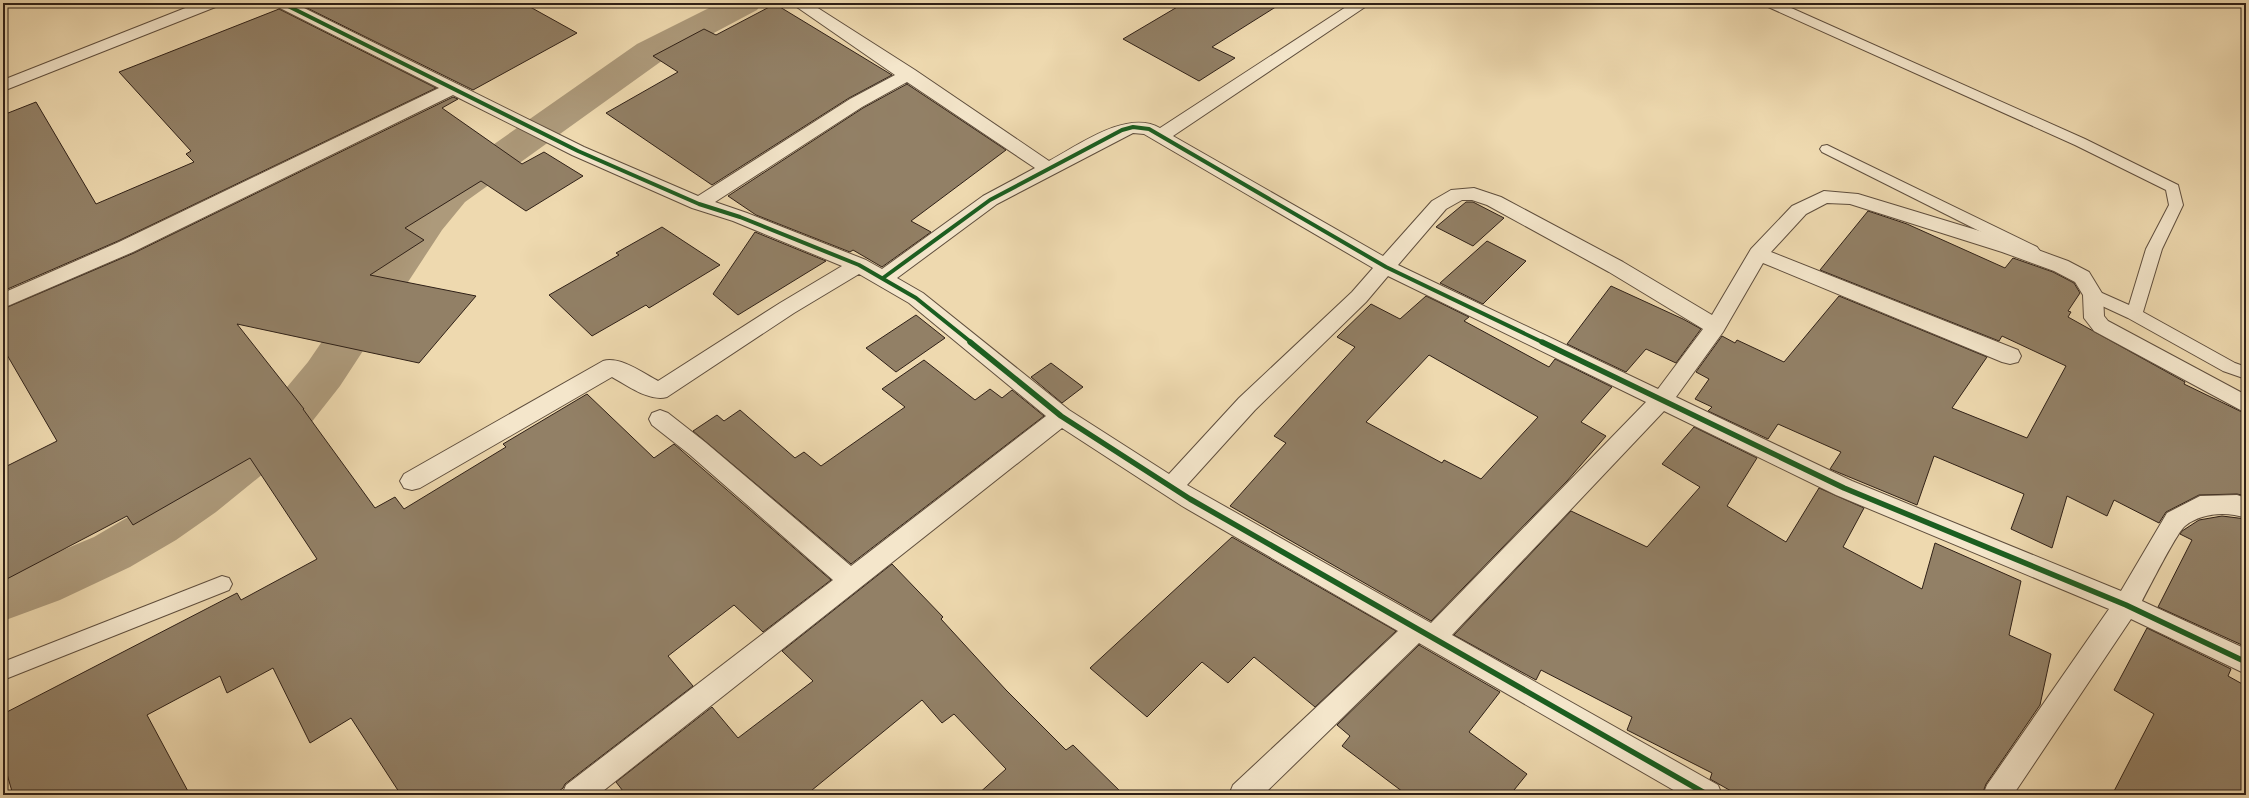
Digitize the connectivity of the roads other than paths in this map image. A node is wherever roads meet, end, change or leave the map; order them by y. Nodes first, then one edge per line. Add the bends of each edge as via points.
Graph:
1 (212, 3) edge
2 (282, 3) edge
3 (798, 3) edge
4 (1363, 3) edge
5 (1770, 3) edge
6 (909, 74) junction
7 (3, 86) edge
8 (454, 88) junction
9 (1162, 135) junction
10 (1828, 149) dead end
11 (1049, 169) junction
12 (699, 204) junction
13 (1758, 254) junction
14 (859, 264) junction
15 (2061, 266) junction
16 (1386, 267) junction
17 (883, 278) junction
18 (2093, 295) junction
19 (3, 301) edge
20 (2134, 314) junction
21 (1716, 326) junction
22 (2010, 356) dead end
23 (2246, 373) edge
24 (1662, 399) junction
25 (2246, 405) edge
26 (1061, 416) junction
27 (660, 419) dead end
28 (412, 481) dead end
29 (1172, 486) junction
30 (2246, 508) edge
31 (851, 580) junction
32 (222, 584) dead end
33 (2126, 605) junction
34 (1426, 633) junction
35 (2246, 662) edge
36 (3, 671) edge
37 (576, 795) edge
38 (1243, 795) edge
39 (1708, 795) edge
40 (1997, 795) edge

1 - 7 street
2 - 8 street
3 - 6 street
4 - 9 street
5 - 20 lane via 2080,142 2173,188 2176,205 2154,249
6 - 11 street
6 - 12 street via 856,103
8 - 12 street via 578,151
8 - 19 street via 126,247
9 - 11 street via 1149,129 1133,127 1122,130
9 - 16 street
10 - 15 lane
11 - 17 street via 990,200
12 - 14 street via 740,217
13 - 15 street via 1800,210 1824,197 1851,198 2009,247
13 - 21 street
13 - 22 street
14 - 17 street
14 - 28 street via 660,391 611,367
15 - 18 street via 2082,277
16 - 21 street via 1439,205 1458,194 1474,194 1494,201 1582,248
16 - 24 street
16 - 29 street via 1359,297 1247,404
17 - 26 street via 916,298
18 - 20 lane
18 - 25 street via 2094,318 2101,326
20 - 23 lane via 2229,367
21 - 24 street
24 - 33 street via 1844,488
24 - 34 street
26 - 29 street
26 - 31 street
27 - 31 street via 698,448
29 - 34 street
30 - 33 street via 2237,505 2200,506 2175,520
31 - 37 street
32 - 36 lane
33 - 35 street
33 - 40 street
34 - 38 street
34 - 39 street

